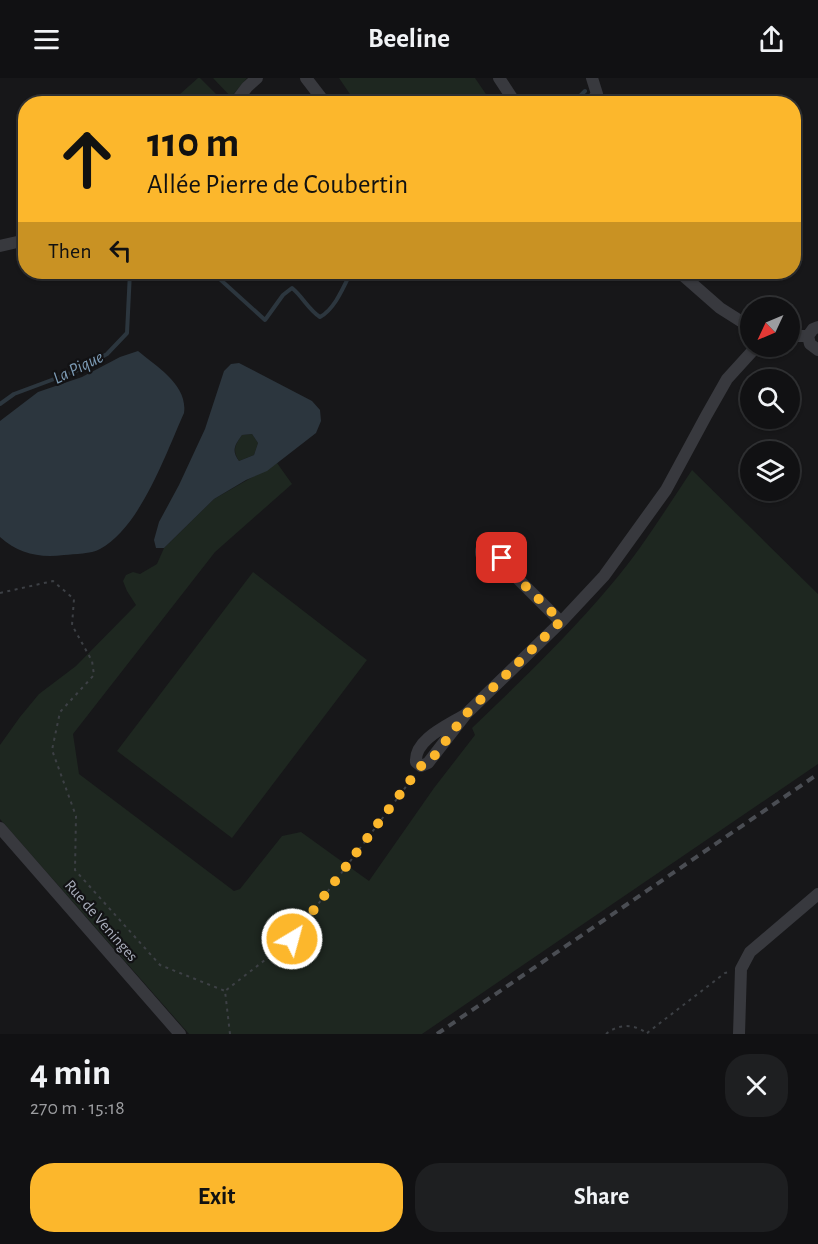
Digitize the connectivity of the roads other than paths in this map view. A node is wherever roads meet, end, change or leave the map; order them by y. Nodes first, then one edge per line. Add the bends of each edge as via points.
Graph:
1 (257, 78) edge
2 (306, 78) edge
3 (499, 78) edge
4 (592, 78) edge
5 (240, 96) edge
6 (320, 96) edge
7 (511, 96) edge
8 (595, 96) edge
9 (18, 242) edge
10 (0, 246) edge
11 (687, 279) edge
12 (740, 321) edge
13 (818, 327) edge
14 (800, 336) edge
15 (808, 336) junction
16 (818, 350) edge
17 (747, 357) edge
18 (500, 561) dead end
19 (561, 621) junction
20 (421, 766) road end
21 (0, 828) edge
22 (818, 894) edge
23 (180, 1034) edge
24 (739, 1034) edge

1 - 5 street
2 - 6 street
3 - 7 street
4 - 8 street
9 - 10 street
11 - 12 street
13 - 15 street
14 - 15 street
15 - 16 street via 810,344
17 - 19 street via 727,379 666,490 631,540 604,576
18 - 19 street
19 - 20 street via 466,714 429,763
21 - 23 street, Rue de Veninges
22 - 24 street via 750,952 741,969

